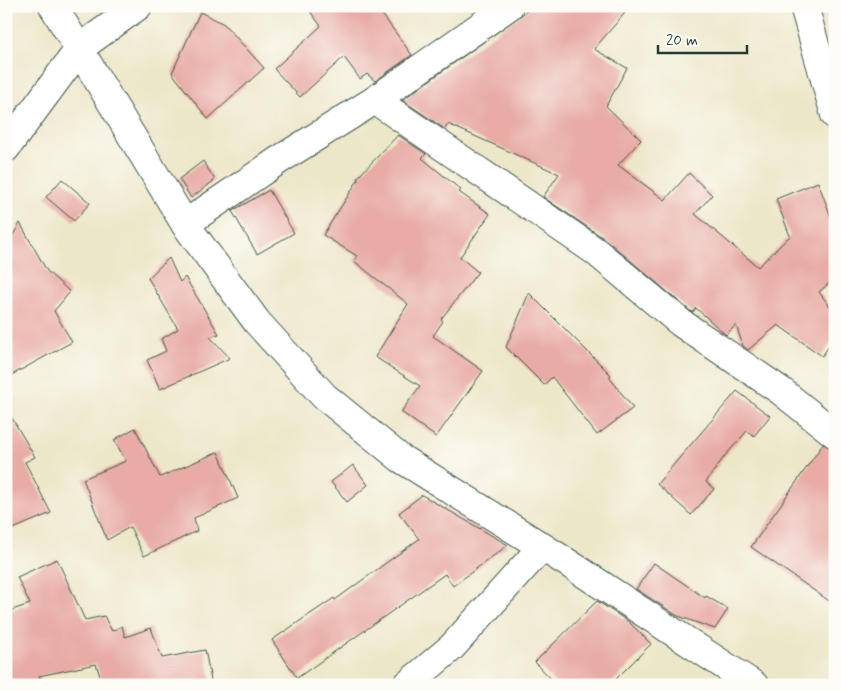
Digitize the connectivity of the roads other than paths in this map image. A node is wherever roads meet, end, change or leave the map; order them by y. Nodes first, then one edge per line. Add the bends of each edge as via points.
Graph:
1 (53, 6) edge
2 (138, 6) edge
3 (509, 6) edge
4 (804, 6) edge
5 (80, 48) junction
6 (375, 100) junction
7 (835, 115) edge
8 (6, 148) edge
9 (185, 224) junction
10 (835, 434) edge
11 (542, 547) junction
12 (407, 685) edge
13 (754, 685) edge

1 - 5 street
2 - 5 street
3 - 6 street
4 - 7 street
5 - 8 street
5 - 9 street
6 - 9 street
6 - 10 street via 595,251 682,323 780,391
9 - 11 street via 257,322 324,396 400,458
11 - 12 street via 452,647
11 - 13 street

